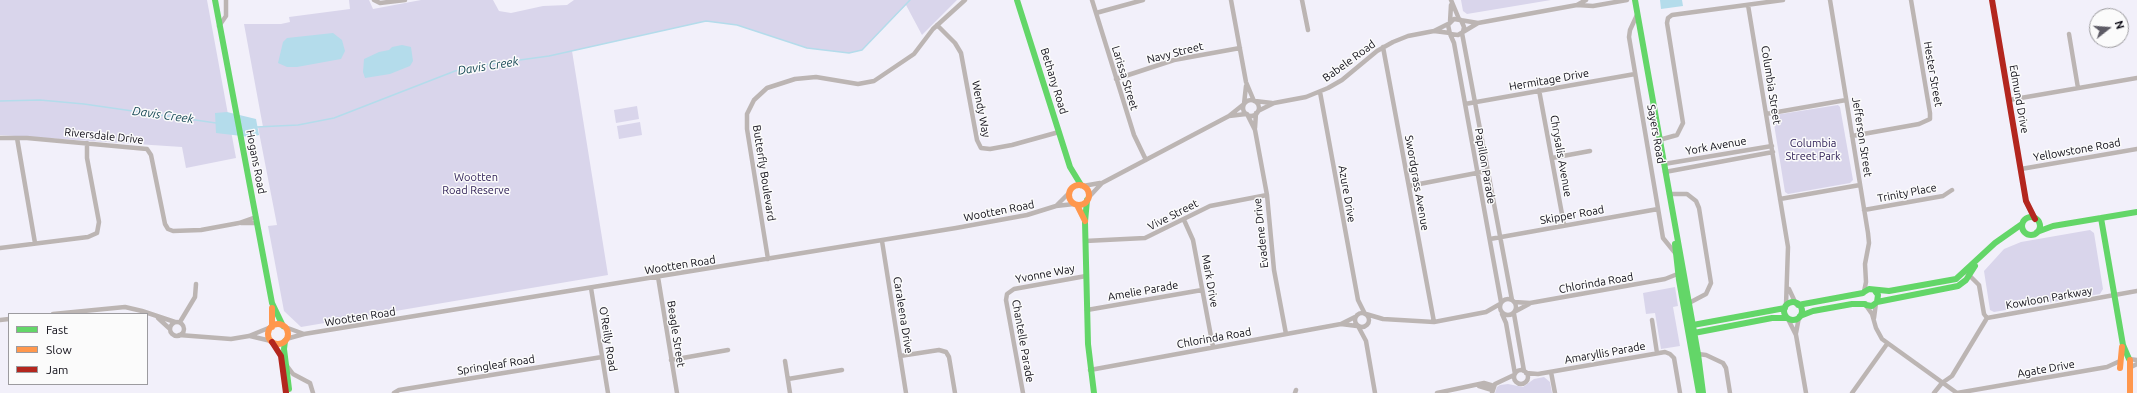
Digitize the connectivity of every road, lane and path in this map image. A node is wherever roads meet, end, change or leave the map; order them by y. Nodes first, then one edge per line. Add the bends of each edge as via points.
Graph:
1 (215, 0) edge
2 (226, 0) edge
3 (374, 0) edge
4 (405, 0) edge
5 (964, 0) edge
6 (1017, 0) edge
7 (1092, 0) edge
8 (1143, 0) edge
9 (1231, 0) edge
10 (1303, 0) edge
11 (1586, 0) edge
12 (1627, 0) edge
13 (1635, 0) edge
14 (1783, 0) edge
15 (1830, 0) edge
16 (1911, 0) edge
17 (1992, 0) edge
18 (1451, 1) edge
19 (1577, 5) junction
20 (1748, 5) junction
21 (1096, 13) junction
22 (1637, 15) junction
23 (1460, 20) junction
24 (1449, 23) junction
25 (1478, 23) junction
26 (937, 25) junction
27 (219, 26) junction
28 (1308, 30) dead end
29 (1434, 31) junction
30 (1463, 32) junction
31 (1450, 33) junction
32 (2069, 34) dead end
33 (1383, 47) junction
34 (1240, 48) junction
35 (1635, 74) junction
36 (2137, 78) edge
37 (1116, 79) junction
38 (1246, 82) junction
39 (2078, 88) junction
40 (1539, 90) junction
41 (1320, 92) junction
42 (1846, 100) junction
43 (2009, 100) junction
44 (1254, 101) junction
45 (1475, 102) junction
46 (1274, 103) junction
47 (1244, 104) junction
48 (1465, 104) junction
49 (1257, 112) junction
50 (1247, 114) junction
51 (1766, 114) junction
52 (1229, 116) junction
53 (1255, 130) junction
54 (1059, 132) junction
55 (1852, 136) junction
56 (0, 138) edge
57 (17, 138) junction
58 (1660, 140) junction
59 (87, 143) junction
60 (1772, 146) junction
61 (2137, 149) edge
62 (1590, 151) dead end
63 (1773, 152) junction
64 (1552, 158) junction
65 (1146, 160) junction
66 (1664, 164) junction
67 (1070, 168) junction
68 (2021, 169) junction
69 (1487, 171) junction
70 (1665, 172) junction
71 (1477, 174) junction
72 (1102, 183) junction
73 (1860, 185) junction
74 (1082, 186) junction
75 (1409, 186) junction
76 (1952, 190) dead end
77 (1070, 192) junction
78 (1669, 194) junction
79 (1267, 195) junction
80 (1088, 198) junction
81 (1780, 199) junction
82 (2026, 201) junction
83 (1076, 204) junction
84 (1056, 206) junction
85 (1658, 209) junction
86 (1864, 210) junction
87 (2137, 212) edge
88 (2101, 218) junction
89 (257, 220) junction
90 (1184, 220) junction
91 (2036, 220) junction
92 (1085, 222) junction
93 (2023, 222) junction
94 (1564, 225) junction
95 (2053, 226) junction
96 (1675, 230) junction
97 (2037, 232) junction
98 (2026, 233) junction
99 (2009, 235) junction
100 (1500, 237) junction
101 (1490, 239) junction
102 (882, 241) junction
103 (1086, 241) junction
104 (35, 244) junction
105 (0, 248) edge
106 (1676, 254) junction
107 (768, 259) junction
108 (1968, 273) junction
109 (1086, 276) junction
110 (1682, 276) junction
111 (1867, 276) junction
112 (658, 277) junction
113 (196, 284) dead end
114 (1788, 287) junction
115 (591, 288) junction
116 (1202, 290) junction
117 (1875, 291) junction
118 (2137, 291) edge
119 (1008, 292) joint
120 (1863, 293) junction
121 (2114, 295) junction
122 (1358, 300) junction
123 (1513, 301) junction
124 (272, 302) junction
125 (1877, 302) junction
126 (1500, 303) junction
127 (1530, 303) junction
128 (1689, 303) junction
129 (1797, 304) junction
130 (1866, 304) junction
131 (1785, 306) junction
132 (1088, 310) junction
133 (1486, 312) junction
134 (1514, 312) junction
135 (62, 313) edge
136 (147, 313) edge
137 (148, 313) edge
138 (1502, 313) junction
139 (1365, 314) junction
140 (155, 316) junction
141 (1356, 316) junction
142 (1799, 317) junction
143 (1788, 318) junction
144 (1987, 318) junction
145 (1383, 319) junction
146 (1652, 320) dead end
147 (1874, 320) junction
148 (174, 322) junction
149 (1434, 322) junction
150 (182, 324) junction
151 (1341, 324) junction
152 (1368, 325) junction
153 (284, 326) junction
154 (1358, 326) junction
155 (272, 327) junction
156 (1690, 327) junction
157 (170, 329) junction
158 (1694, 333) junction
159 (304, 334) junction
160 (1286, 334) junction
161 (1796, 335) junction
162 (179, 336) junction
163 (196, 336) junction
164 (249, 336) junction
165 (286, 340) junction
166 (272, 341) junction
167 (1366, 341) junction
168 (1887, 344) junction
169 (2123, 345) junction
170 (1213, 348) junction
171 (728, 350) dead end
172 (1657, 353) junction
173 (1695, 355) junction
174 (900, 356) junction
175 (602, 357) junction
176 (671, 360) junction
177 (2120, 360) junction
178 (785, 361) dead end
179 (2132, 363) edge
180 (287, 365) junction
181 (2107, 367) junction
182 (2121, 369) junction
183 (842, 370) dead end
184 (1090, 370) junction
185 (1525, 372) junction
186 (1551, 372) junction
187 (1514, 374) junction
188 (1538, 374) junction
189 (788, 378) junction
190 (1503, 381) junction
191 (1526, 381) junction
192 (1516, 383) junction
193 (1942, 383) junction
194 (2128, 386) junction
195 (1493, 390) edge
196 (1989, 390) edge
197 (286, 393) edge
198 (289, 393) edge
199 (313, 393) edge
200 (394, 393) edge
201 (608, 393) edge
202 (677, 393) edge
203 (790, 393) edge
204 (906, 393) edge
205 (955, 393) edge
206 (1023, 393) edge
207 (1094, 393) edge
208 (1375, 393) edge
209 (1437, 393) edge
210 (1555, 393) edge
211 (1680, 393) edge
212 (1699, 393) edge
213 (1703, 393) edge
214 (1730, 393) edge
215 (1806, 393) edge
216 (1852, 393) edge
217 (1934, 393) edge
218 (2130, 393) edge

1 - 27 street, Hogans Road
2 - 27 street via 226,16
3 - 4 street via 380,3
5 - 26 street, Butterfly Boulevard
6 - 54 street, Bethany Road
7 - 21 street, Larissa Street
8 - 21 street
9 - 34 street
10 - 28 street
11 - 19 street
12 - 19 street via 1593,6
13 - 22 street, Sayers Road
14 - 20 street
15 - 42 street, Jefferson Street
16 - 55 street, Hester Street via 1930,119 1919,124
17 - 43 street, Edmund Drive
18 - 23 street
18 - 24 street
19 - 25 street
20 - 51 street, Columbia Street
20 - 58 street via 1672,15 1668,18 1683,124 1677,135
21 - 37 street, Larissa Street
22 - 35 street, Sayers Road via 1629,34
22 - 58 street, Sayers Road
23 - 24 street via 1454,19
23 - 25 street
23 - 30 street via 1464,27
24 - 29 street, Babele Road
24 - 31 street
25 - 30 street
26 - 54 street, Wendy Way via 961,52 977,140 981,148 987,150 1012,146
26 - 107 street, Butterfly Boulevard via 914,54 874,81 858,84 816,77 795,79 767,88 754,100 747,114 747,129
27 - 89 street, Hogans Road
29 - 31 street, Babele Road
29 - 33 street, Babele Road via 1408,36
30 - 31 street via 1458,36
30 - 45 street, Papillon Parade
31 - 48 street, Papillon Parade
32 - 39 street
33 - 41 street, Babele Road via 1342,80
33 - 75 street, Swordgrass Avenue
34 - 37 street, Navy Street via 1174,60
34 - 38 street
35 - 40 street, Hermitage Drive
35 - 85 street, Sayers Road
36 - 39 street
37 - 65 street, Larissa Street via 1134,135
38 - 44 street
38 - 47 street
39 - 43 street
40 - 45 street, Hermitage Drive
40 - 64 street, Chrysalis Avenue
41 - 46 street, Babele Road
41 - 122 street, Azure Drive
42 - 51 street
42 - 55 street, Jefferson Street
43 - 68 street, Edmund Drive
44 - 46 street, Babele Road
44 - 47 street via 1249,100
44 - 49 street via 1258,106
45 - 48 street, Hermitage Drive
45 - 69 street, Papillon Parade
46 - 49 street, Babele Road
47 - 50 street via 1243,110
47 - 52 street
48 - 71 street, Papillon Parade
49 - 50 street
49 - 53 street, Evadene Drive
50 - 52 street
50 - 53 street, Evadene Drive
51 - 60 street, Columbia Street
52 - 65 street
53 - 79 street, Evadene Drive
54 - 67 street, Bethany Road
55 - 73 street, Jefferson Street
56 - 57 street, Riversdale Drive
57 - 59 street, Riversdale Drive
57 - 104 street
58 - 66 street, Sayers Road
59 - 89 street, Riversdale Drive via 144,148 150,151 164,222 170,230 196,231
59 - 104 street via 86,153 99,222 98,231 91,237
60 - 63 street, Columbia Street
60 - 66 street, York Avenue
61 - 68 street, Yellowstone Road
62 - 64 street
63 - 70 street, York Avenue
63 - 81 street, Columbia Street
64 - 94 street, Chrysalis Avenue
65 - 72 street
66 - 70 street, Sayers Road
67 - 74 street, Bethany Road
67 - 77 street, Bethany Road
68 - 82 street, Edmund Drive
69 - 71 street
69 - 100 street, Papillon Parade
70 - 78 street, Sayers Road
71 - 75 street
71 - 101 street, Papillon Parade
72 - 74 street
72 - 80 street
73 - 81 street
73 - 86 street, Jefferson Street
74 - 77 street via 1075,186
74 - 80 street via 1088,190
75 - 149 street, Swordgrass Avenue
76 - 86 street, Trinity Place via 1943,196
77 - 83 street via 1070,199
77 - 84 street, Wootten Road
78 - 96 street, Sayers Road
78 - 128 street via 1687,194 1696,201 1699,208 1711,283 1706,294
79 - 90 street, Vive Street via 1214,205
79 - 160 street, Evadene Drive via 1273,264
80 - 83 street via 1083,204
80 - 92 street
81 - 114 street, Columbia Street via 1789,253
82 - 91 street
82 - 93 street
83 - 84 street, Wootten Road
83 - 92 street
84 - 102 street, Wootten Road via 1027,215
85 - 94 street, Skipper Road
85 - 106 street, Sayers Road via 1664,240
86 - 111 street, Jefferson Street via 1869,243 1865,264
87 - 88 street
88 - 95 street
88 - 121 street
89 - 124 street, Hogans Road
90 - 103 street, Vive Street via 1145,238
90 - 116 street, Mark Drive via 1193,240
91 - 93 street via 2031,217
91 - 95 street
91 - 97 street via 2039,225
92 - 103 street
93 - 98 street
93 - 99 street
94 - 100 street, Skipper Road
95 - 97 street
96 - 106 street, Sayers Road
96 - 110 street, Sayers Road
97 - 98 street
98 - 99 street
99 - 108 street via 1995,244
100 - 101 street, Skipper Road
100 - 123 street, Papillon Parade
101 - 126 street, Papillon Parade
102 - 107 street, Wootten Road
102 - 174 street, Caraleena Drive
103 - 109 street
104 - 105 street
106 - 110 street, Sayers Road
107 - 112 street, Wootten Road
108 - 117 street via 1955,280
108 - 125 street via 1963,282 1956,286
108 - 144 street via 1979,285
109 - 119 street, Yvonne Way
109 - 132 street
110 - 127 street, Chlorinda Road
110 - 128 street, Sayers Road
110 - 156 street, Sayers Road
111 - 117 street, Jefferson Street
111 - 120 street, Jefferson Street
112 - 115 street, Wootten Road
112 - 176 street, Beagle Street
113 - 150 street via 195,297
114 - 129 street, Columbia Street
114 - 131 street, Columbia Street
115 - 159 street, Wootten Road
115 - 175 street, O'Reilly Road
116 - 132 street, Amelie Parade
116 - 170 street, Mark Drive
117 - 120 street via 1869,289
117 - 125 street via 1878,295
118 - 121 street, Kowloon Parkway
119 - 206 street, Chantelle Parade via 1006,300
120 - 129 street via 1818,303
120 - 130 street via 1862,300
121 - 144 street, Kowloon Parkway
121 - 169 street
122 - 139 street, Azure Drive
122 - 141 street, Azure Drive
123 - 126 street via 1507,299
123 - 127 street, Chlorinda Road
123 - 134 street
124 - 153 street, Hogans Road
124 - 155 street, Hogans Road
125 - 130 street via 1872,306
125 - 147 street
126 - 133 street
126 - 138 street
127 - 134 street, Chlorinda Road
128 - 156 street, Sayers Road
129 - 131 street
129 - 142 street via 1801,309
130 - 142 street via 1813,311
130 - 147 street
131 - 143 street via 1784,313
131 - 156 street
132 - 184 street
133 - 138 street
133 - 149 street
134 - 138 street via 1509,316
134 - 185 street
135 - 136 street via 119,307
137 - 140 street
138 - 187 street
139 - 141 street
139 - 145 street
139 - 152 street via 1369,320
140 - 148 street
140 - 157 street
141 - 151 street, Chlorinda Road
141 - 154 street
142 - 143 street via 1794,320
142 - 161 street
143 - 158 street via 1772,318
143 - 161 street
144 - 193 street via 1952,376
145 - 149 street
145 - 152 street
146 - 172 street
147 - 168 street via 1878,332
148 - 150 street
148 - 157 street
150 - 162 street via 183,333
150 - 163 street
151 - 154 street, Chlorinda Road
151 - 160 street, Chlorinda Road
152 - 154 street
152 - 167 street
153 - 155 street via 277,324
153 - 159 street, Wootten Road
153 - 165 street via 288,333
154 - 167 street
155 - 164 street
155 - 166 street via 269,334
156 - 158 street
156 - 173 street, Sayers Road
157 - 162 street via 173,335
158 - 173 street, Sayers Road
159 - 165 street, Wootten Road
160 - 170 street, Chlorinda Road
161 - 215 street
162 - 163 street
163 - 164 street via 218,339
164 - 166 street
165 - 166 street via 279,344
165 - 180 street via 284,349
166 - 197 street via 282,359
167 - 208 street
168 - 193 street, Agate Drive
168 - 216 street
169 - 177 street
169 - 179 street
170 - 184 street, Chlorinda Road
171 - 176 street
172 - 186 street, Amaryllis Parade
172 - 211 street, Amaryllis Parade via 1667,352 1674,358
173 - 212 street, Sayers Road
173 - 213 street, Sayers Road
173 - 214 street via 1706,355 1723,363
174 - 204 street, Caraleena Drive
174 - 205 street via 939,350 946,352
175 - 200 street, Springleaf Road via 399,390
175 - 201 street, O'Reilly Road
176 - 202 street, Beagle Street
177 - 179 street via 2126,358
177 - 181 street, Agate Drive
177 - 182 street
178 - 189 street
179 - 182 street via 2125,371
179 - 194 street
180 - 198 street
180 - 199 street via 293,374 310,383
181 - 182 street, Agate Drive
181 - 196 street, Agate Drive
182 - 194 street
183 - 189 street
184 - 207 street
185 - 187 street via 1518,371
185 - 188 street, Amaryllis Parade
185 - 191 street
186 - 188 street, Amaryllis Parade
186 - 210 street
187 - 190 street
187 - 192 street
188 - 191 street, Amaryllis Parade
189 - 203 street
190 - 192 street
190 - 195 street
191 - 192 street
193 - 196 street, Agate Drive via 1957,393
193 - 217 street
194 - 218 street
195 - 209 street via 1478,386

